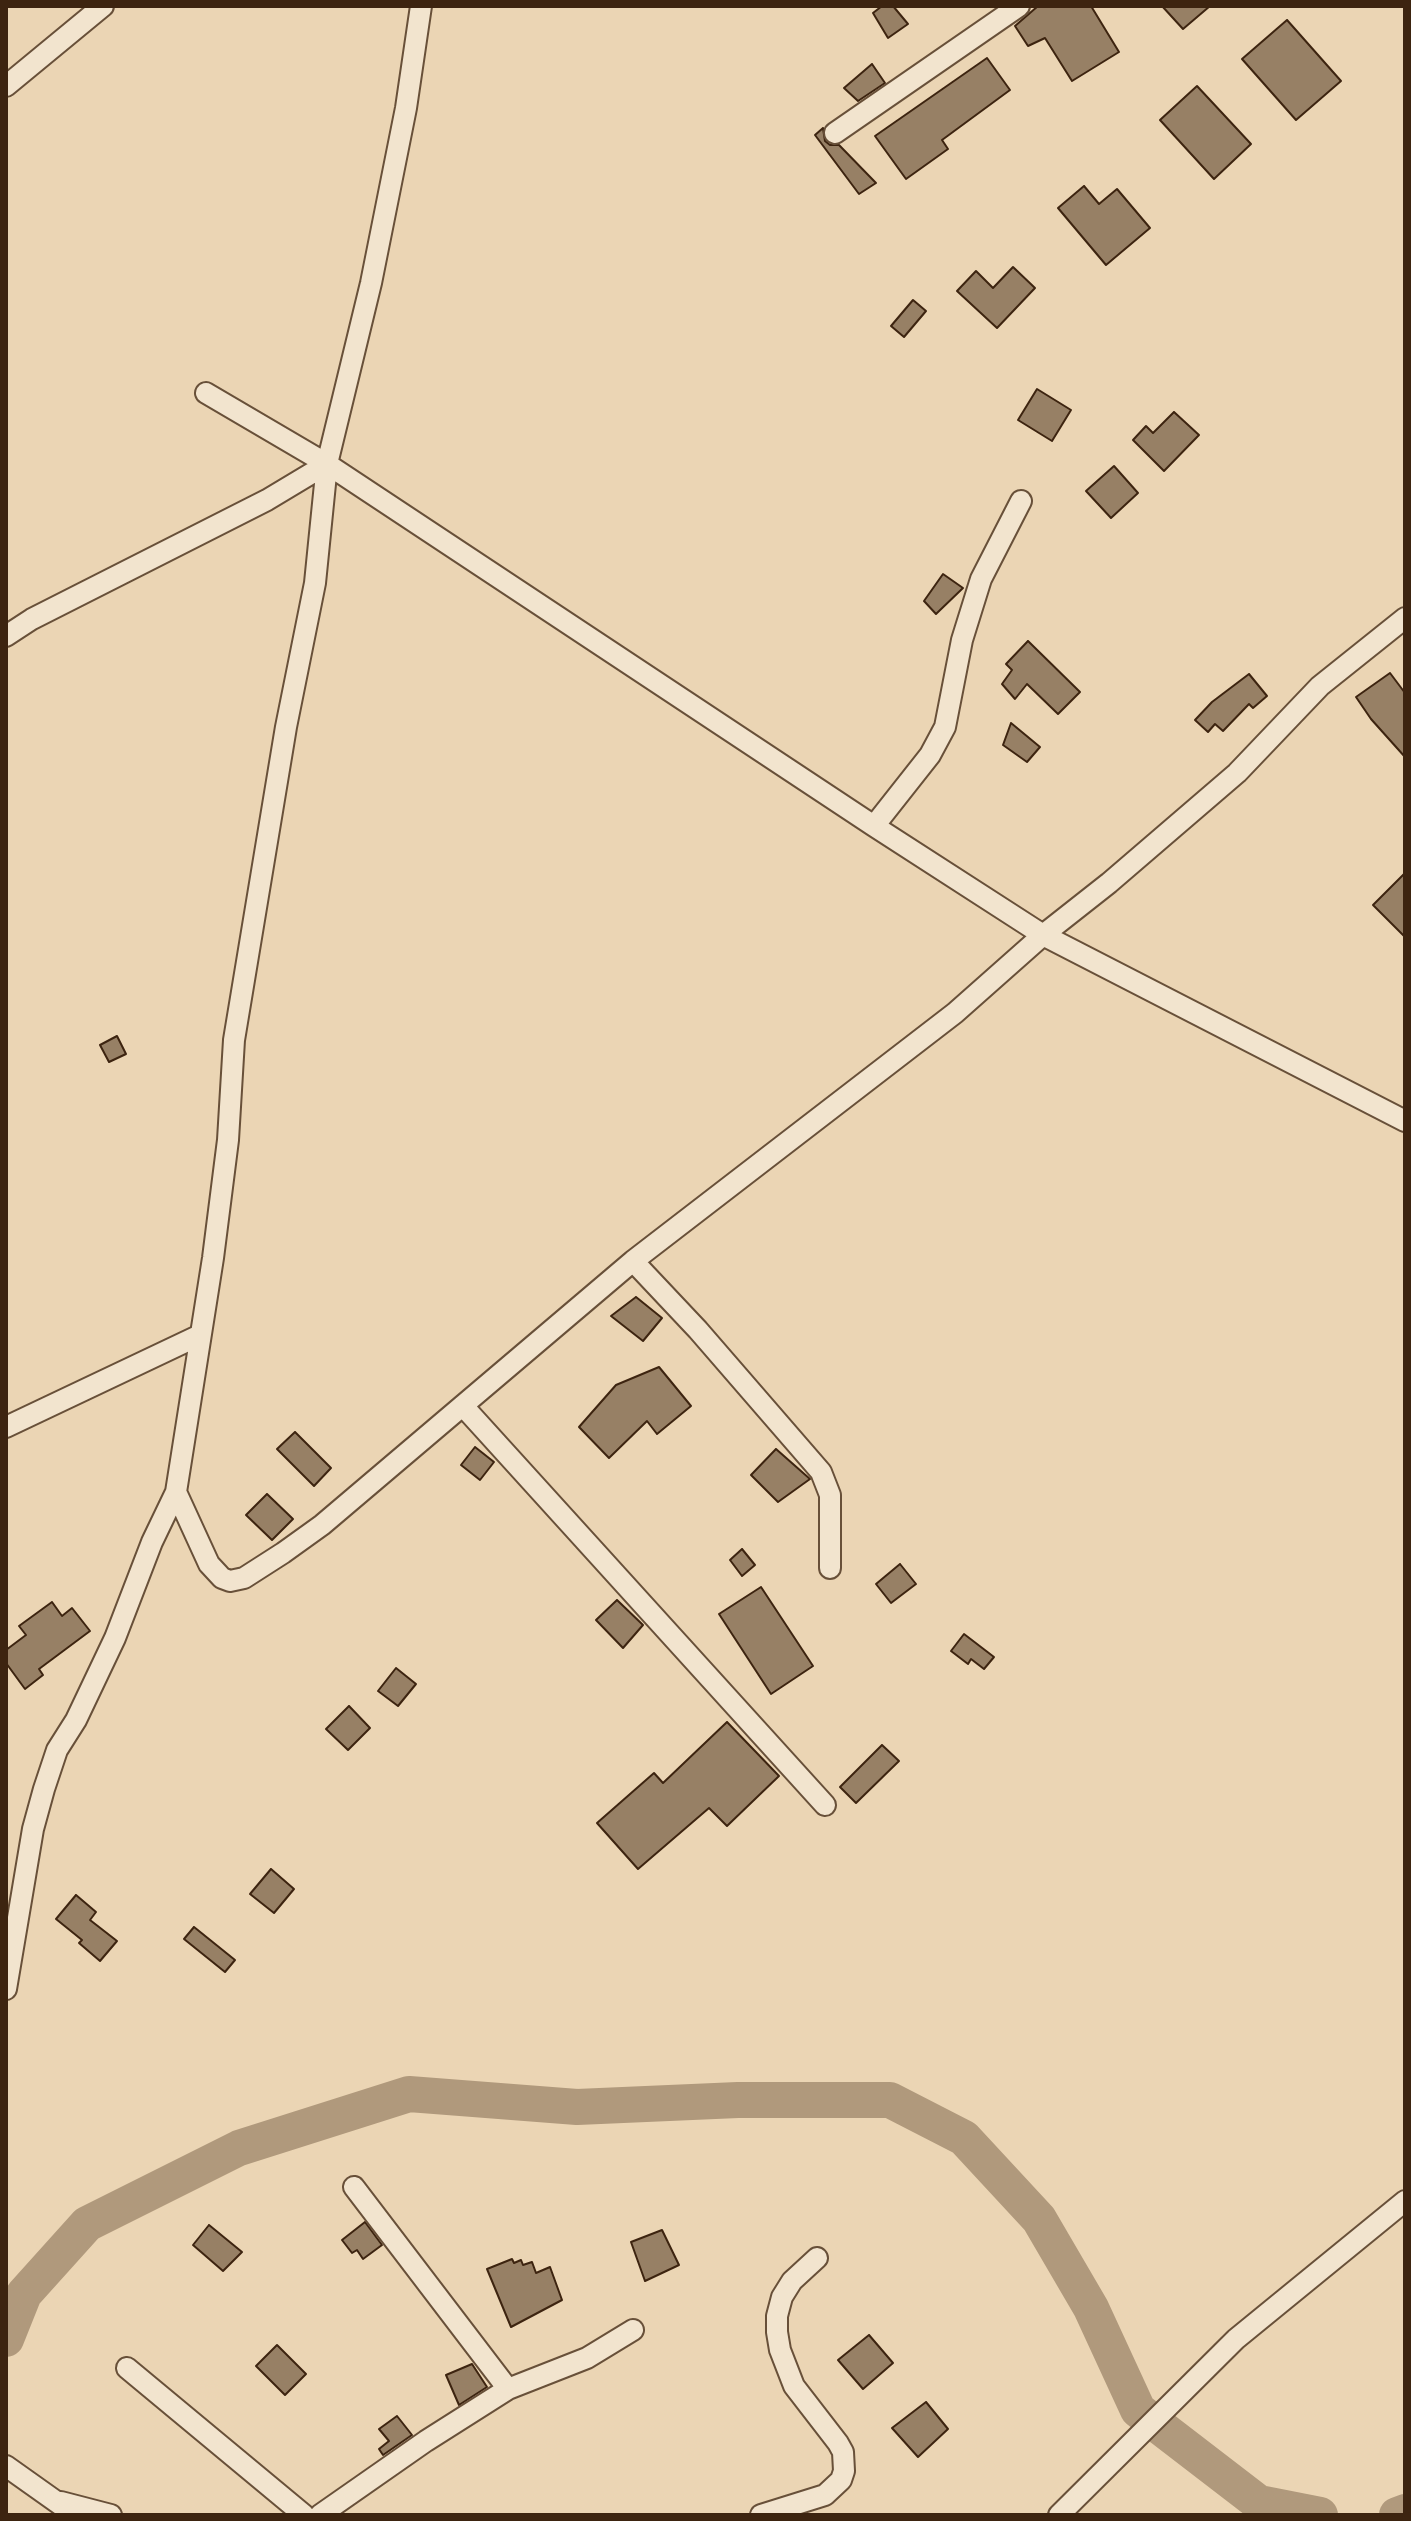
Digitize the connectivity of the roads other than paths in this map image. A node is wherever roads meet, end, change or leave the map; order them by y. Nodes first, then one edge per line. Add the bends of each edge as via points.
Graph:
1 (103, 6) edge
2 (421, 6) edge
3 (1019, 6) edge
4 (6, 86) edge
5 (835, 133) dead end
6 (206, 393) dead end
7 (327, 464) junction
8 (1021, 501) dead end
9 (1405, 618) edge
10 (6, 636) edge
11 (874, 826) junction
12 (1043, 935) junction
13 (1405, 1121) edge
14 (633, 1261) junction
15 (200, 1335) junction
16 (463, 1406) junction
17 (6, 1427) edge
18 (176, 1492) junction
19 (830, 1568) dead end
20 (825, 1805) dead end
21 (6, 1989) edge
22 (354, 2187) dead end
23 (1405, 2201) edge
24 (817, 2258) dead end
25 (633, 2330) dead end
26 (127, 2368) dead end
27 (508, 2389) junction
28 (6, 2466) edge
29 (54, 2499) junction
30 (75, 2515) edge
31 (111, 2515) edge
32 (304, 2515) edge
33 (320, 2515) edge
34 (761, 2515) edge
35 (1059, 2515) edge

1 - 4 street
2 - 7 street via 371,283
3 - 5 street
6 - 7 street
7 - 10 street
7 - 11 street
7 - 15 street via 315,583 234,1040 228,1140
8 - 11 street via 981,579 962,640 945,727 930,755
9 - 12 street via 1320,686 1237,773
11 - 12 street
12 - 13 street
12 - 14 street via 955,1013
14 - 16 street
14 - 19 street via 821,1472 830,1495
15 - 17 street
15 - 18 street
16 - 18 street via 322,1525 237,1581 215,1573
16 - 20 street
18 - 21 street via 93,1686 57,1750 33,1829
22 - 27 street
23 - 35 street via 1236,2339
24 - 34 street via 782,2297 777,2332 794,2386 838,2443 844,2471 825,2495
25 - 27 street via 587,2358
26 - 32 street
27 - 33 street
28 - 29 street
29 - 30 street
29 - 31 street

